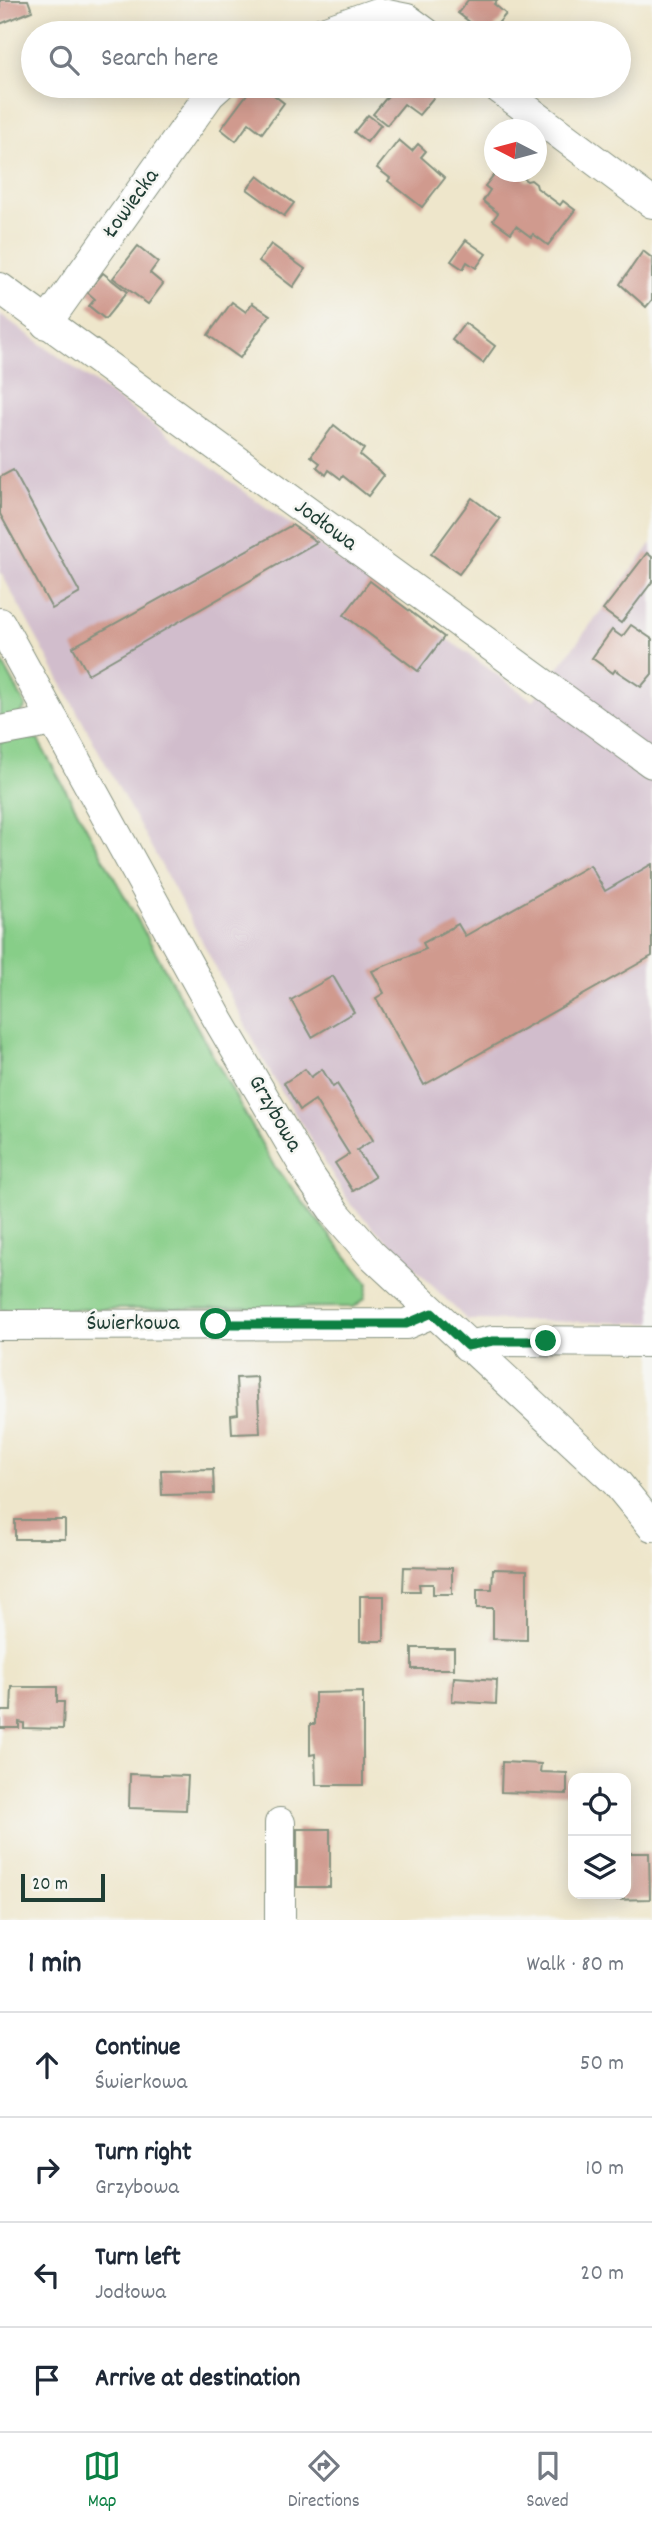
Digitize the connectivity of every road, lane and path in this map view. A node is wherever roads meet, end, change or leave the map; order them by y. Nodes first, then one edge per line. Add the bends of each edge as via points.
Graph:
1 (354, 21) edge
2 (410, 21) edge
3 (207, 98) edge
4 (512, 98) edge
5 (652, 203) edge
6 (0, 288) edge
7 (46, 324) junction
8 (0, 623) edge
9 (54, 721) junction
10 (0, 731) edge
11 (652, 763) edge
12 (432, 1313) junction
13 (0, 1325) edge
14 (652, 1342) edge
15 (467, 1346) junction
16 (652, 1527) edge
17 (280, 1823) dead end
18 (280, 1920) edge

1 - 2 street via 377,13
3 - 7 street, Łowiecka
4 - 5 street
6 - 7 street, Jodłowa
7 - 11 street, Jodłowa
8 - 9 street, Grzybowa
9 - 10 street
9 - 12 street, Grzybowa via 310,1178 371,1254
12 - 13 street, Świerkowa via 406,1324
12 - 15 street, Grzybowa
14 - 15 street via 493,1341
15 - 16 street, Grzybowa via 616,1482
17 - 18 street

